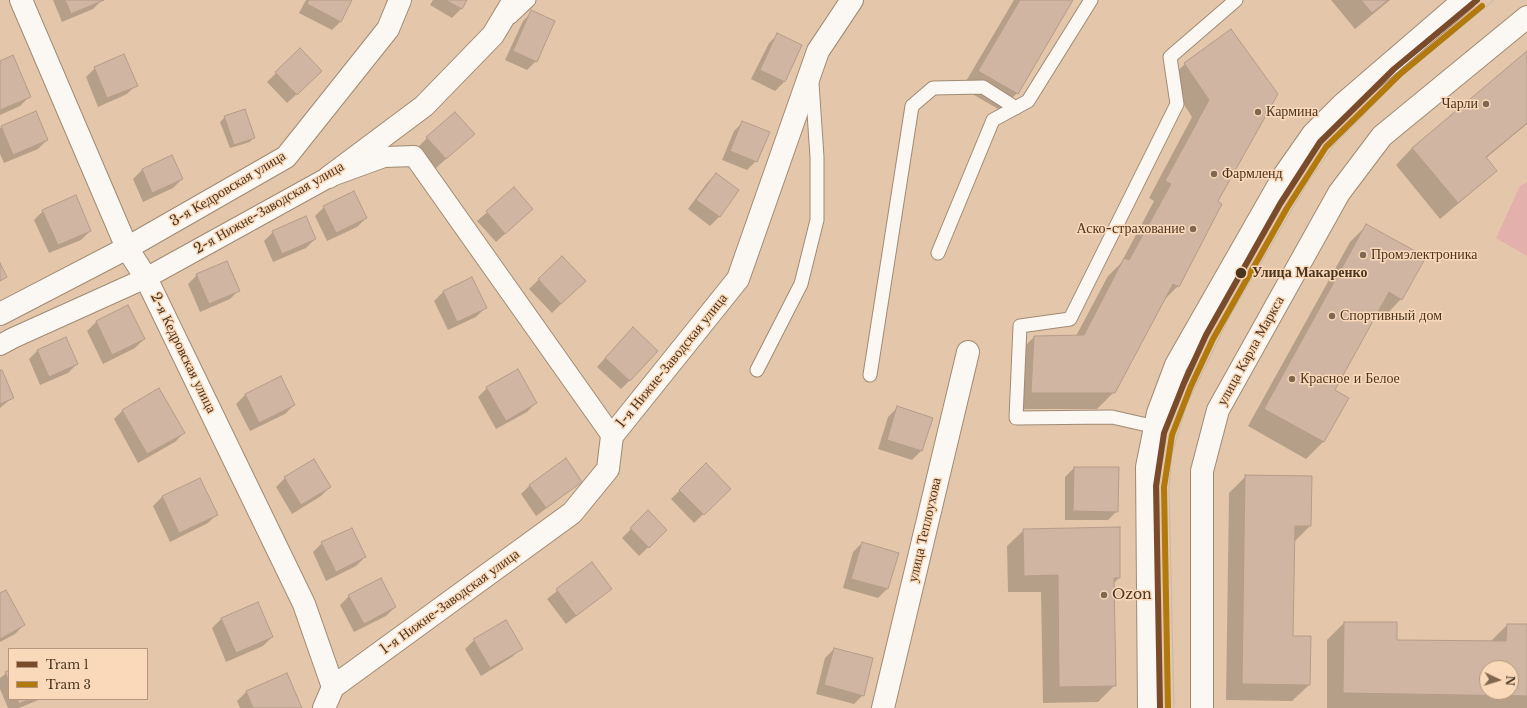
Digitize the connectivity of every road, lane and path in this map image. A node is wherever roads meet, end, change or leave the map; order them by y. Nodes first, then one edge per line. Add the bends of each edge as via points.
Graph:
1 (21, 0) edge
2 (400, 0) edge
3 (514, 0) edge
4 (528, 0) edge
5 (852, 0) edge
6 (1091, 0) edge
7 (1236, 0) edge
8 (1464, 0) edge
9 (1527, 17) edge
10 (493, 35) junction
11 (811, 72) junction
12 (1016, 108) junction
13 (328, 177) junction
14 (127, 248) junction
15 (938, 253) dead end
16 (146, 278) junction
17 (0, 314) edge
18 (0, 345) edge
19 (968, 352) dead end
20 (757, 370) dead end
21 (870, 375) dead end
22 (1156, 427) junction
23 (612, 436) junction
24 (333, 686) junction
25 (324, 708) edge
26 (883, 708) edge
27 (1149, 708) edge
28 (1202, 708) edge

1 - 14 street, 2-я Кедровская улица
2 - 14 street, 3-я Кедровская улица via 388,29 286,157
3 - 10 street, 2-я Нижне-Заводская улица
4 - 10 lane
5 - 11 street, 1-я Нижне-Заводская улица via 818,51
6 - 12 lane via 1028,101
7 - 22 lane via 1170,57 1177,104 1070,319 1020,326 1016,418 1112,417
8 - 22 street via 1343,104 1313,134 1285,174 1176,365 1158,413
9 - 28 street, улица Карла Маркса via 1382,136 1339,193 1218,410 1202,471
10 - 13 street, 2-я Нижне-Заводская улица via 424,106
11 - 20 lane via 817,157 817,220 801,284
11 - 23 street, 1-я Нижне-Заводская улица via 738,279
12 - 15 lane via 993,120
12 - 21 lane via 983,87 933,88 912,106
13 - 16 street, 2-я Нижне-Заводская улица
13 - 23 street via 384,157 414,156
14 - 16 street, 2-я Кедровская улица
14 - 17 street, 3-я Кедровская улица
16 - 18 street, 2-я Нижне-Заводская улица
16 - 24 street, 2-я Кедровская улица via 304,604
19 - 26 street, улица Теплоухова
22 - 27 street via 1148,467
23 - 24 street, 1-я Нижне-Заводская улица via 608,469 572,513
24 - 25 street

